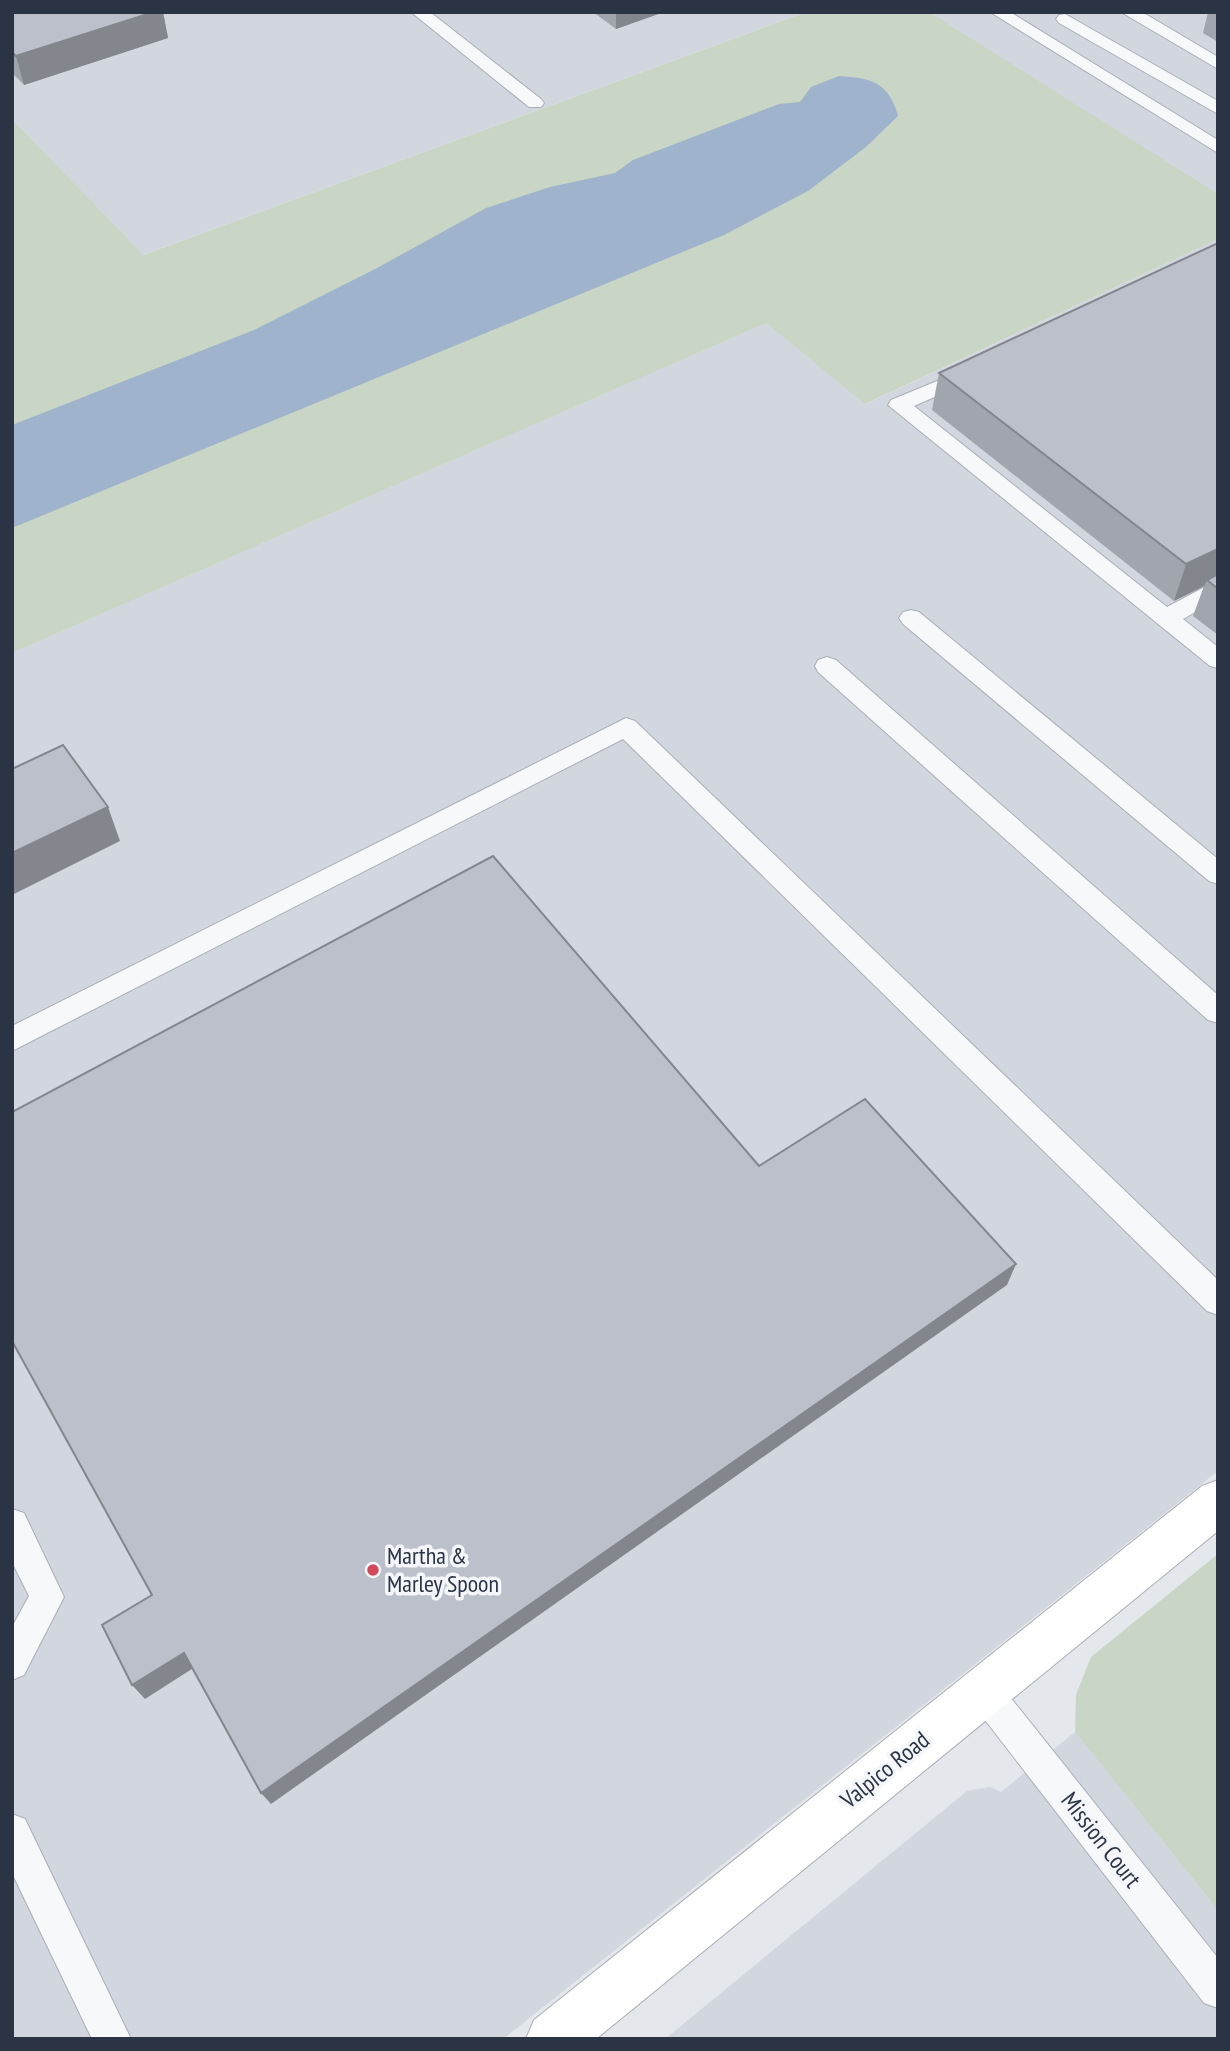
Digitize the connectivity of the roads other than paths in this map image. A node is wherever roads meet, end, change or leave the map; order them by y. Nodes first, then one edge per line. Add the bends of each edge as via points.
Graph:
1 (419, 12) edge
2 (998, 12) edge
3 (1129, 12) edge
4 (1073, 15) edge
5 (1030, 32) junction
6 (1218, 64) edge
7 (535, 103) dead end
8 (1218, 109) edge
9 (1218, 148) edge
10 (985, 366) edge
11 (1218, 588) edge
12 (911, 618) dead end
13 (1166, 618) junction
14 (1218, 660) edge
15 (827, 666) dead end
16 (1218, 874) edge
17 (1218, 1012) edge
18 (12, 1039) edge
19 (1218, 1301) edge
20 (1218, 1502) edge
21 (12, 1525) edge
22 (12, 1663) edge
23 (983, 1690) junction
24 (12, 1832) edge
25 (1218, 1989) edge
26 (112, 2039) edge
27 (553, 2039) edge

1 - 7 lane
2 - 5 lane
3 - 6 lane
4 - 5 lane
4 - 8 lane
5 - 9 lane
10 - 13 lane via 899,405
11 - 13 lane
12 - 16 lane
13 - 14 lane
15 - 17 lane
18 - 19 lane via 626,727
20 - 23 main road, Valpico Road
21 - 22 lane via 47,1597
23 - 25 lane, Mission Court
23 - 27 main road, Valpico Road
24 - 26 lane

